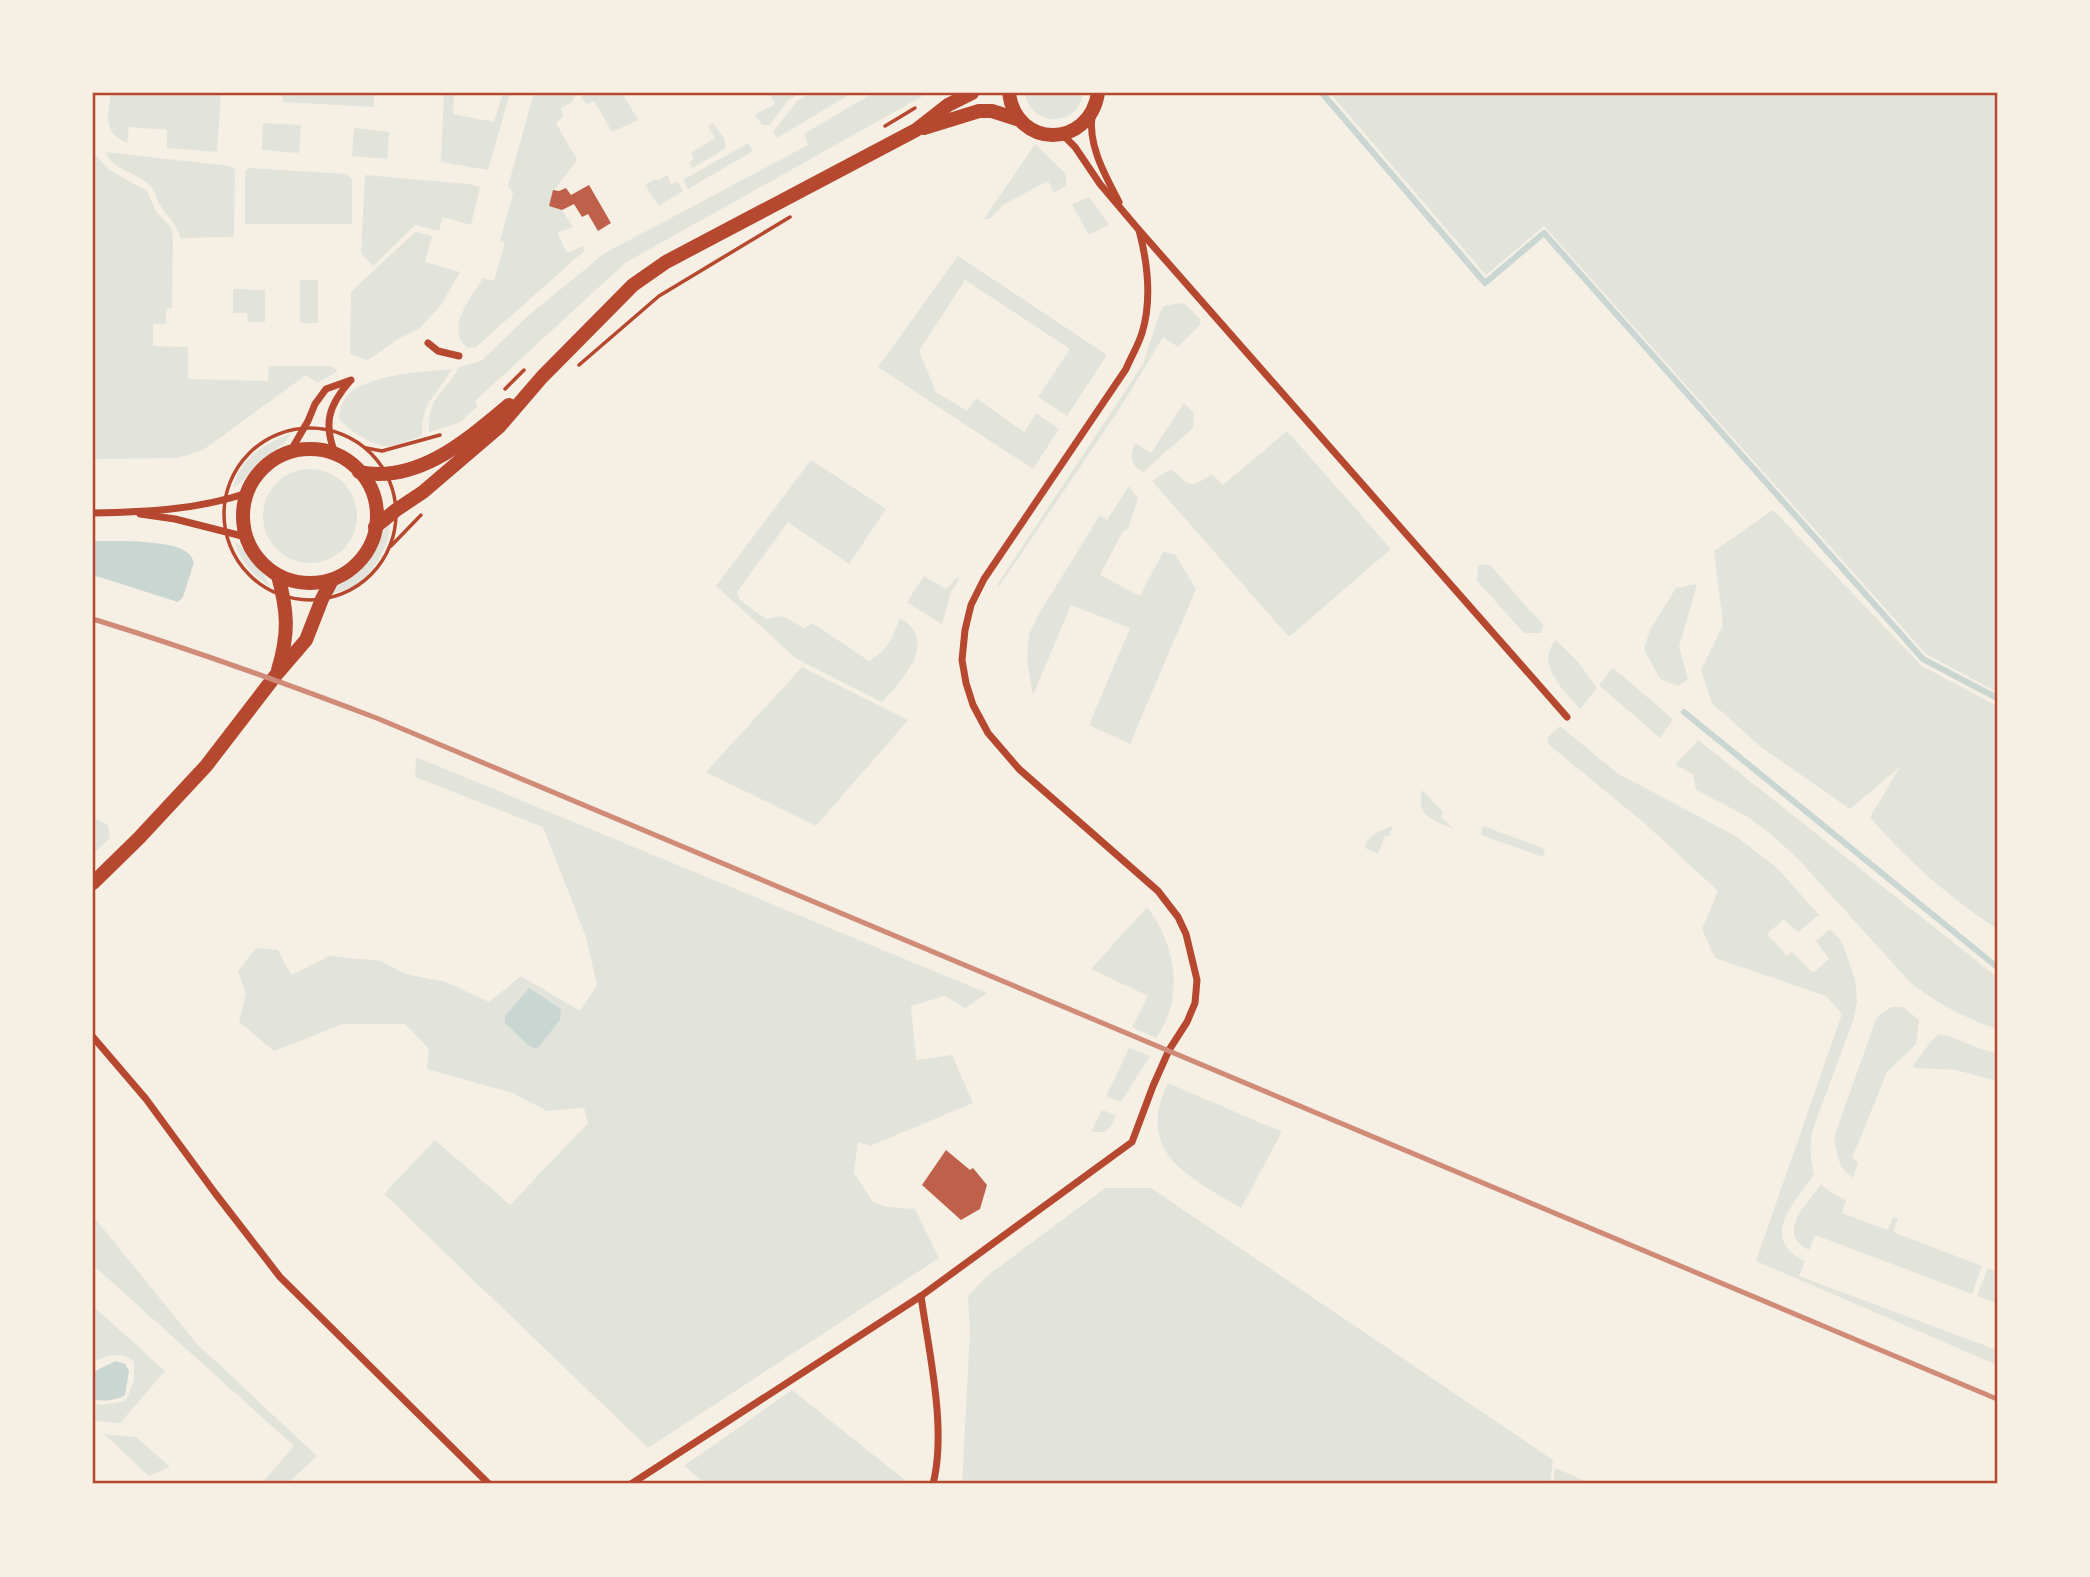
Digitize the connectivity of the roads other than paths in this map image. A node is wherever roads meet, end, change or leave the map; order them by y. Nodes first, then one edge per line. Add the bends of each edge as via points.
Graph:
1 (972, 93) edge
2 (1009, 93) edge
3 (1098, 93) edge
4 (1093, 111) junction
5 (1020, 120) junction
6 (916, 130) junction
7 (1063, 134) junction
8 (1124, 212) junction
9 (1139, 230) junction
10 (428, 343) dead end
11 (459, 356) dead end
12 (542, 377) junction
13 (290, 453) junction
14 (336, 456) junction
15 (359, 472) junction
16 (247, 493) junction
17 (126, 512) junction
18 (93, 513) edge
19 (375, 527) junction
20 (246, 537) junction
21 (278, 576) junction
22 (332, 580) junction
23 (276, 675) junction
24 (1567, 717) dead end
25 (93, 883) edge
26 (93, 1037) edge
27 (921, 1296) junction
28 (489, 1484) edge
29 (631, 1484) edge
30 (933, 1484) edge

1 - 6 main road
2 - 5 main road
3 - 4 main road
4 - 7 main road via 1081,126
4 - 8 street via 1092,136
5 - 6 main road via 979,111
5 - 7 main road via 1043,134
6 - 12 main road via 666,262 633,285
7 - 8 street
8 - 9 street
9 - 24 street
9 - 27 street via 1148,308 1141,337 1126,369 984,579 971,605 962,660 965,683 988,733 1019,769 1158,891 1178,917 1197,980 1195,1003 1169,1050 1132,1142
10 - 11 street via 438,351
12 - 15 main road via 452,450 423,465 387,475
12 - 19 main road via 499,427
13 - 14 main road via 310,450
13 - 14 street via 326,389 351,380 330,411 330,442
13 - 16 main road via 272,461
14 - 15 main road
15 - 19 main road via 374,496
16 - 17 street via 187,507
16 - 20 main road via 243,514
17 - 18 street
17 - 20 street
19 - 22 main road via 365,555
20 - 21 main road via 253,552
21 - 22 main road via 305,583
21 - 23 main road via 288,624
22 - 23 main road via 306,640
23 - 25 main road via 206,766
26 - 28 street via 146,1099 280,1277
27 - 29 street
27 - 30 street via 939,1450

